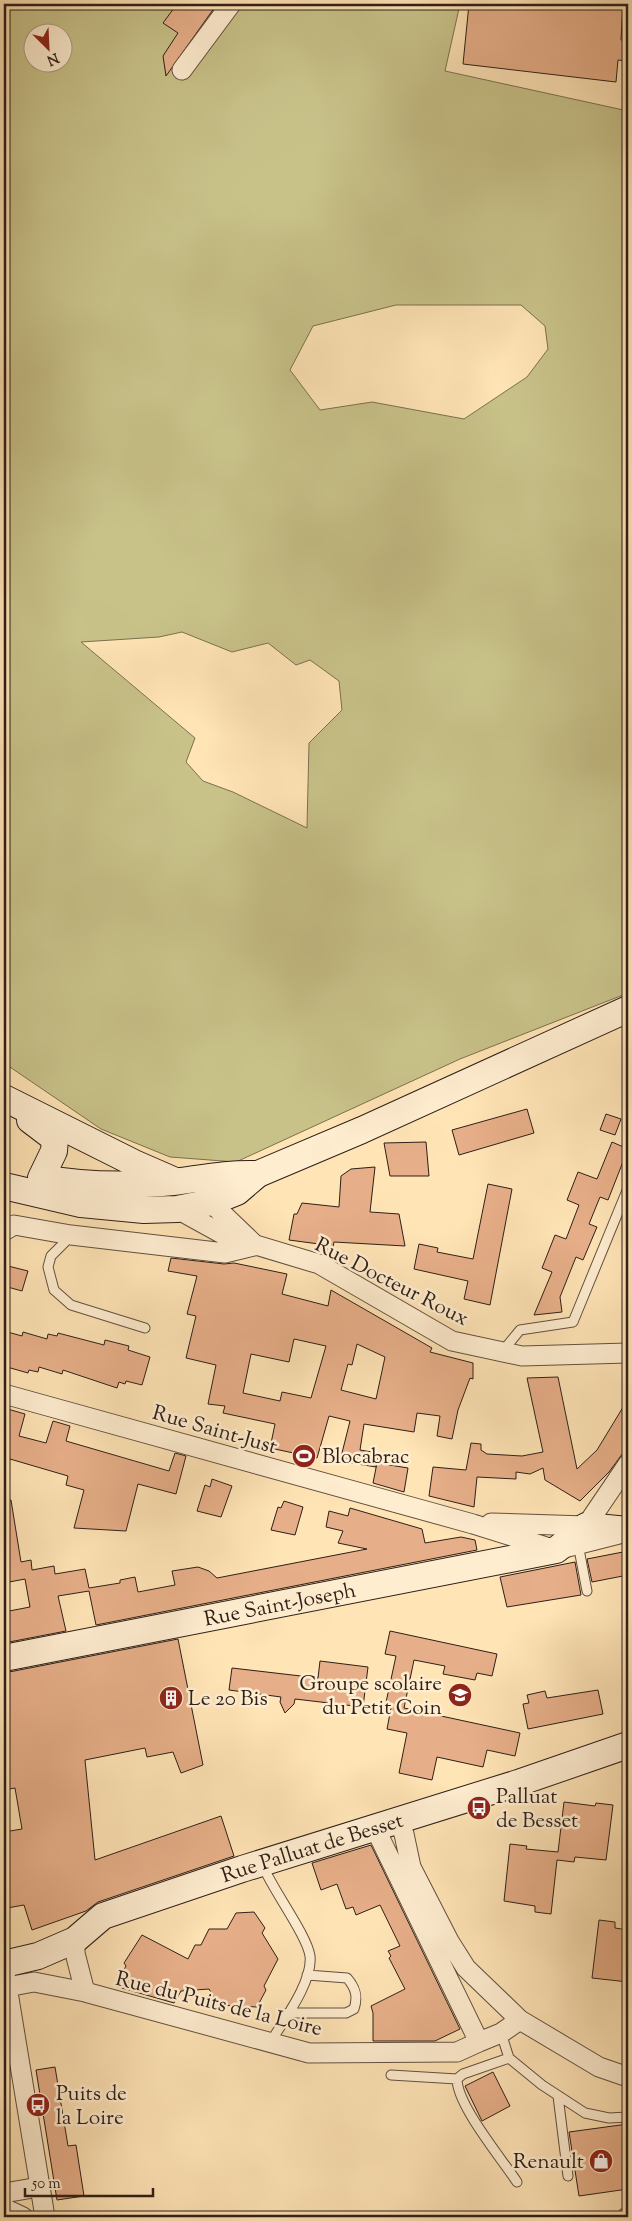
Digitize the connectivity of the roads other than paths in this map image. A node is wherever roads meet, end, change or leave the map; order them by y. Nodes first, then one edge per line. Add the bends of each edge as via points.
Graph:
1 (231, 4) edge
2 (182, 70) dead end
3 (628, 1010) edge
4 (4, 1099) edge
5 (55, 1139) junction
6 (4, 1169) edge
7 (258, 1174) junction
8 (41, 1178) junction
9 (176, 1181) junction
10 (73, 1184) junction
11 (4, 1186) edge
12 (628, 1188) edge
13 (212, 1202) junction
14 (92, 1205) junction
15 (177, 1209) junction
16 (9, 1228) edge
17 (71, 1235) junction
18 (255, 1245) junction
19 (145, 1328) dead end
20 (502, 1352) junction
21 (628, 1353) edge
22 (4, 1394) edge
23 (628, 1464) edge
24 (473, 1524) junction
25 (628, 1531) edge
26 (573, 1540) junction
27 (587, 1591) dead end
28 (4, 1658) edge
29 (628, 1745) edge
30 (386, 1823) junction
31 (261, 1862) junction
32 (75, 1940) junction
33 (4, 1968) edge
34 (306, 1974) junction
35 (5, 1975) edge
36 (85, 1992) junction
37 (288, 2013) junction
38 (520, 2020) junction
39 (500, 2033) junction
40 (479, 2042) junction
41 (270, 2043) junction
42 (510, 2058) junction
43 (391, 2075) dead end
44 (628, 2077) edge
45 (457, 2079) junction
46 (558, 2096) junction
47 (628, 2117) edge
48 (568, 2176) dead end
49 (517, 2182) dead end
50 (39, 2187) junction
51 (4, 2194) edge
52 (4, 2208) edge
53 (23, 2217) edge
54 (45, 2217) edge

1 - 2 street
3 - 7 main road
4 - 5 main road
4 - 9 main road
5 - 8 main road via 54,1151
5 - 10 main road via 64,1153
6 - 8 main road
7 - 9 main road via 231,1173
7 - 13 main road via 237,1192
8 - 10 main road
9 - 10 main road via 134,1185
9 - 13 street, Rue Docteur Roux
10 - 14 main road
11 - 14 main road
12 - 20 lane via 573,1322 520,1330
13 - 15 main road
13 - 18 street, Rue Docteur Roux
14 - 15 main road via 144,1210
15 - 18 street, Rue Docteur Roux via 226,1236
16 - 17 street
17 - 18 street via 225,1253
17 - 19 lane via 51,1256 48,1267 54,1290 71,1305
18 - 20 street, Rue Docteur Roux via 319,1264 452,1341
20 - 21 street, Rue Docteur Roux via 522,1356
22 - 24 street, Rue Saint-Just
23 - 26 street
24 - 26 street, Rue Saint-Just
24 - 26 street, Rue Saint-Just
25 - 26 main road, Rue Saint-Joseph
26 - 27 lane
26 - 28 main road, Rue Saint-Joseph
29 - 30 main road, Rue Palluat de Besset
30 - 31 main road, Rue Palluat de Besset
30 - 38 street via 404,1834 411,1867 466,1968
30 - 40 street
31 - 32 main road, Rue Palluat de Besset via 103,1916
31 - 34 lane via 306,1944 310,1957
32 - 35 main road, Rue Palluat de Besset
32 - 36 street
33 - 35 street
34 - 37 lane
34 - 37 lane via 347,1978 353,1985 357,2000 354,2009 346,2012
35 - 36 street, Rue du Puits de la Loire
35 - 50 street
36 - 41 street, Rue du Puits de la Loire
37 - 41 lane
38 - 39 street, Rue du Puits de la Loire
38 - 44 street via 599,2067
39 - 40 street, Rue du Puits de la Loire
39 - 42 lane
40 - 41 street, Rue du Puits de la Loire via 457,2052 309,2053
42 - 45 lane via 483,2066
42 - 46 lane
43 - 45 lane
45 - 49 lane via 457,2088 475,2122
46 - 47 lane via 586,2113 609,2118
46 - 48 lane
50 - 51 street
50 - 54 street
52 - 53 street

